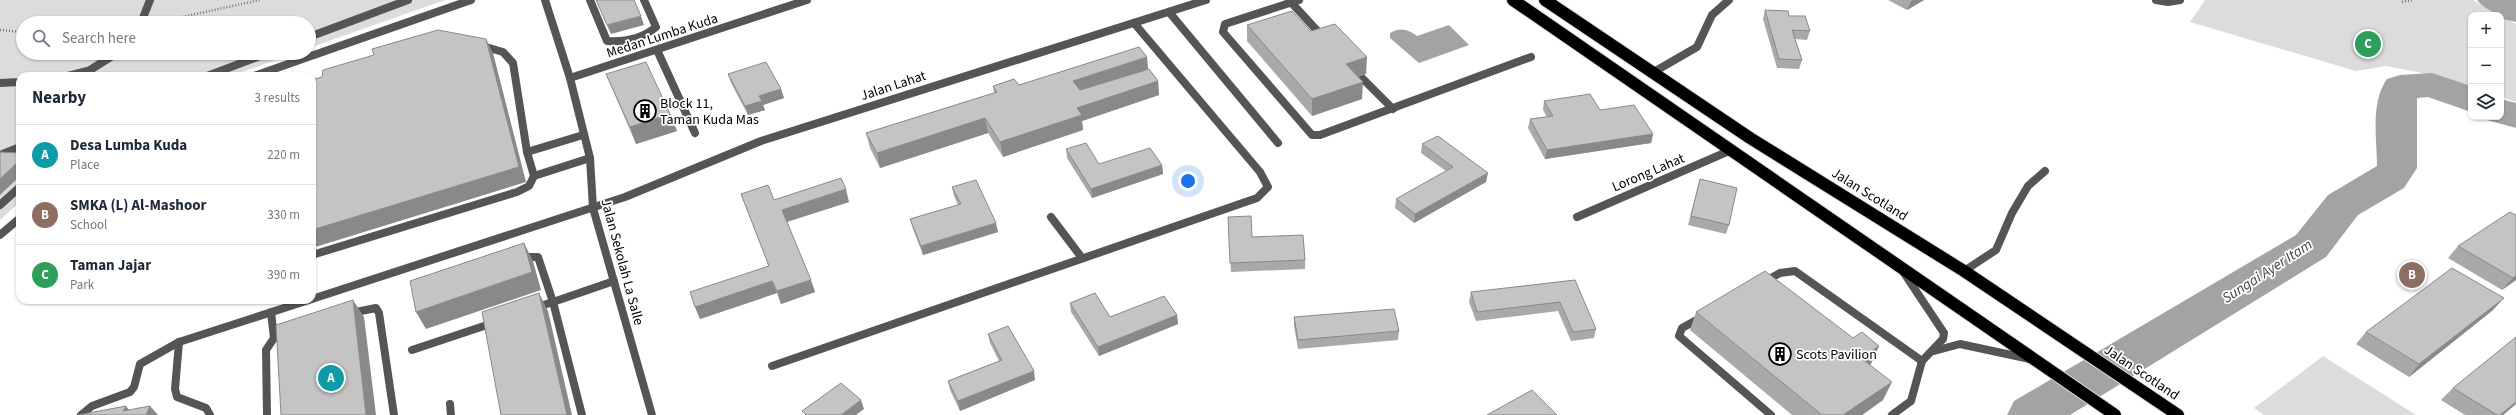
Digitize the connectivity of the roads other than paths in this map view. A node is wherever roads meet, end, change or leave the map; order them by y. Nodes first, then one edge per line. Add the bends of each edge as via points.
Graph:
1 (150, 0) edge
2 (408, 0) edge
3 (471, 0) edge
4 (546, 0) edge
5 (590, 0) edge
6 (644, 0) edge
7 (807, 0) edge
8 (1206, 0) edge
9 (1299, 0) edge
10 (1513, 0) edge
11 (1545, 0) edge
12 (1729, 0) edge
13 (2156, 0) edge
14 (2180, 0) edge
15 (1289, 1) edge
16 (1169, 12) junction
17 (144, 16) edge
18 (1134, 23) junction
19 (316, 34) edge
20 (1328, 42) edge
21 (470, 44) edge
22 (657, 50) junction
23 (316, 54) edge
24 (1531, 57) dead end
25 (107, 60) edge
26 (249, 60) edge
27 (300, 60) edge
28 (79, 72) edge
29 (218, 72) edge
30 (265, 72) edge
31 (1652, 73) junction
32 (1360, 76) edge
33 (570, 78) junction
34 (16, 82) edge
35 (0, 83) edge
36 (1393, 109) junction
37 (695, 134) dead end
38 (583, 135) junction
39 (1278, 143) dead end
40 (16, 149) edge
41 (1729, 151) junction
42 (527, 152) junction
43 (0, 155) edge
44 (590, 158) junction
45 (2045, 171) dead end
46 (534, 176) junction
47 (16, 191) edge
48 (0, 205) edge
49 (592, 208) junction
50 (1051, 217) dead end
51 (1577, 217) dead end
52 (16, 221) edge
53 (0, 235) edge
54 (316, 254) edge
55 (1082, 258) junction
56 (511, 261) edge
57 (1902, 270) junction
58 (1964, 271) junction
59 (614, 281) junction
60 (1754, 287) edge
61 (316, 298) edge
62 (553, 302) junction
63 (296, 304) edge
64 (271, 312) junction
65 (523, 312) edge
66 (1708, 313) edge
67 (338, 317) edge
68 (501, 320) edge
69 (295, 331) edge
70 (274, 338) junction
71 (179, 342) junction
72 (412, 350) dead end
73 (1933, 351) junction
74 (1922, 361) junction
75 (2037, 363) junction
76 (772, 366) dead end
77 (2094, 402) junction
78 (450, 404) dead end
79 (81, 415) edge
80 (210, 415) edge
81 (267, 415) edge
82 (394, 415) edge
83 (451, 415) edge
84 (582, 415) edge
85 (652, 415) edge
86 (1771, 415) edge
87 (1892, 415) edge
88 (2111, 415) edge
89 (2115, 415) edge
90 (2178, 415) edge

1 - 17 street
2 - 19 street
3 - 23 street
4 - 33 street, Jalan Sekolah La Salle
5 - 6 street via 607,41 622,42 652,32 656,27
7 - 22 street, Medan Lumba Kuda
8 - 16 street, Jalan Lahat
9 - 15 street
10 - 41 highway
11 - 31 highway, Jalan Scotland
12 - 31 street via 1712,15 1697,47
13 - 14 street
15 - 20 street
15 - 36 street via 1226,24 1223,32 1308,132 1320,135
16 - 18 street, Jalan Lahat
16 - 39 street
18 - 49 street, Jalan Lahat via 761,141
18 - 55 street via 1260,172 1268,187 1257,198
21 - 42 street via 490,47 510,56
22 - 33 street, Medan Lumba Kuda
22 - 37 street
24 - 36 street
25 - 28 street
26 - 29 street
27 - 30 street
31 - 58 highway, Jalan Scotland
32 - 36 street
33 - 38 street, Jalan Sekolah La Salle
34 - 35 street
38 - 42 street
38 - 44 street, Jalan Sekolah La Salle
40 - 43 street
41 - 51 street, Lorong Lahat
41 - 57 highway
42 - 46 street
44 - 46 street
44 - 49 street, Jalan Sekolah La Salle
45 - 58 street via 2028,186 2012,213 1996,250
46 - 54 street via 529,186 517,192
47 - 48 street
49 - 59 street, Jalan Sekolah La Salle
49 - 61 street, Jalan Lahat
50 - 55 street
52 - 53 street
55 - 76 street
56 - 62 street via 527,256 538,257
57 - 73 street via 1944,333 1943,339
57 - 75 highway
58 - 90 highway, Jalan Scotland
59 - 62 street
59 - 85 street, Jalan Sekolah La Salle
60 - 74 street via 1780,273 1795,271
62 - 65 street
62 - 84 street
63 - 64 street
64 - 70 street
64 - 71 street
66 - 86 street via 1682,328 1679,336
67 - 82 street via 367,308 376,308 379,313
68 - 72 street
69 - 70 street
70 - 81 street via 266,350
71 - 79 street via 140,364 134,387 130,392 92,406
71 - 80 street via 175,389 178,396 206,408
73 - 74 street
73 - 75 street via 1960,344
74 - 87 street via 1911,400
75 - 77 highway
77 - 88 highway
77 - 89 highway
78 - 83 street

